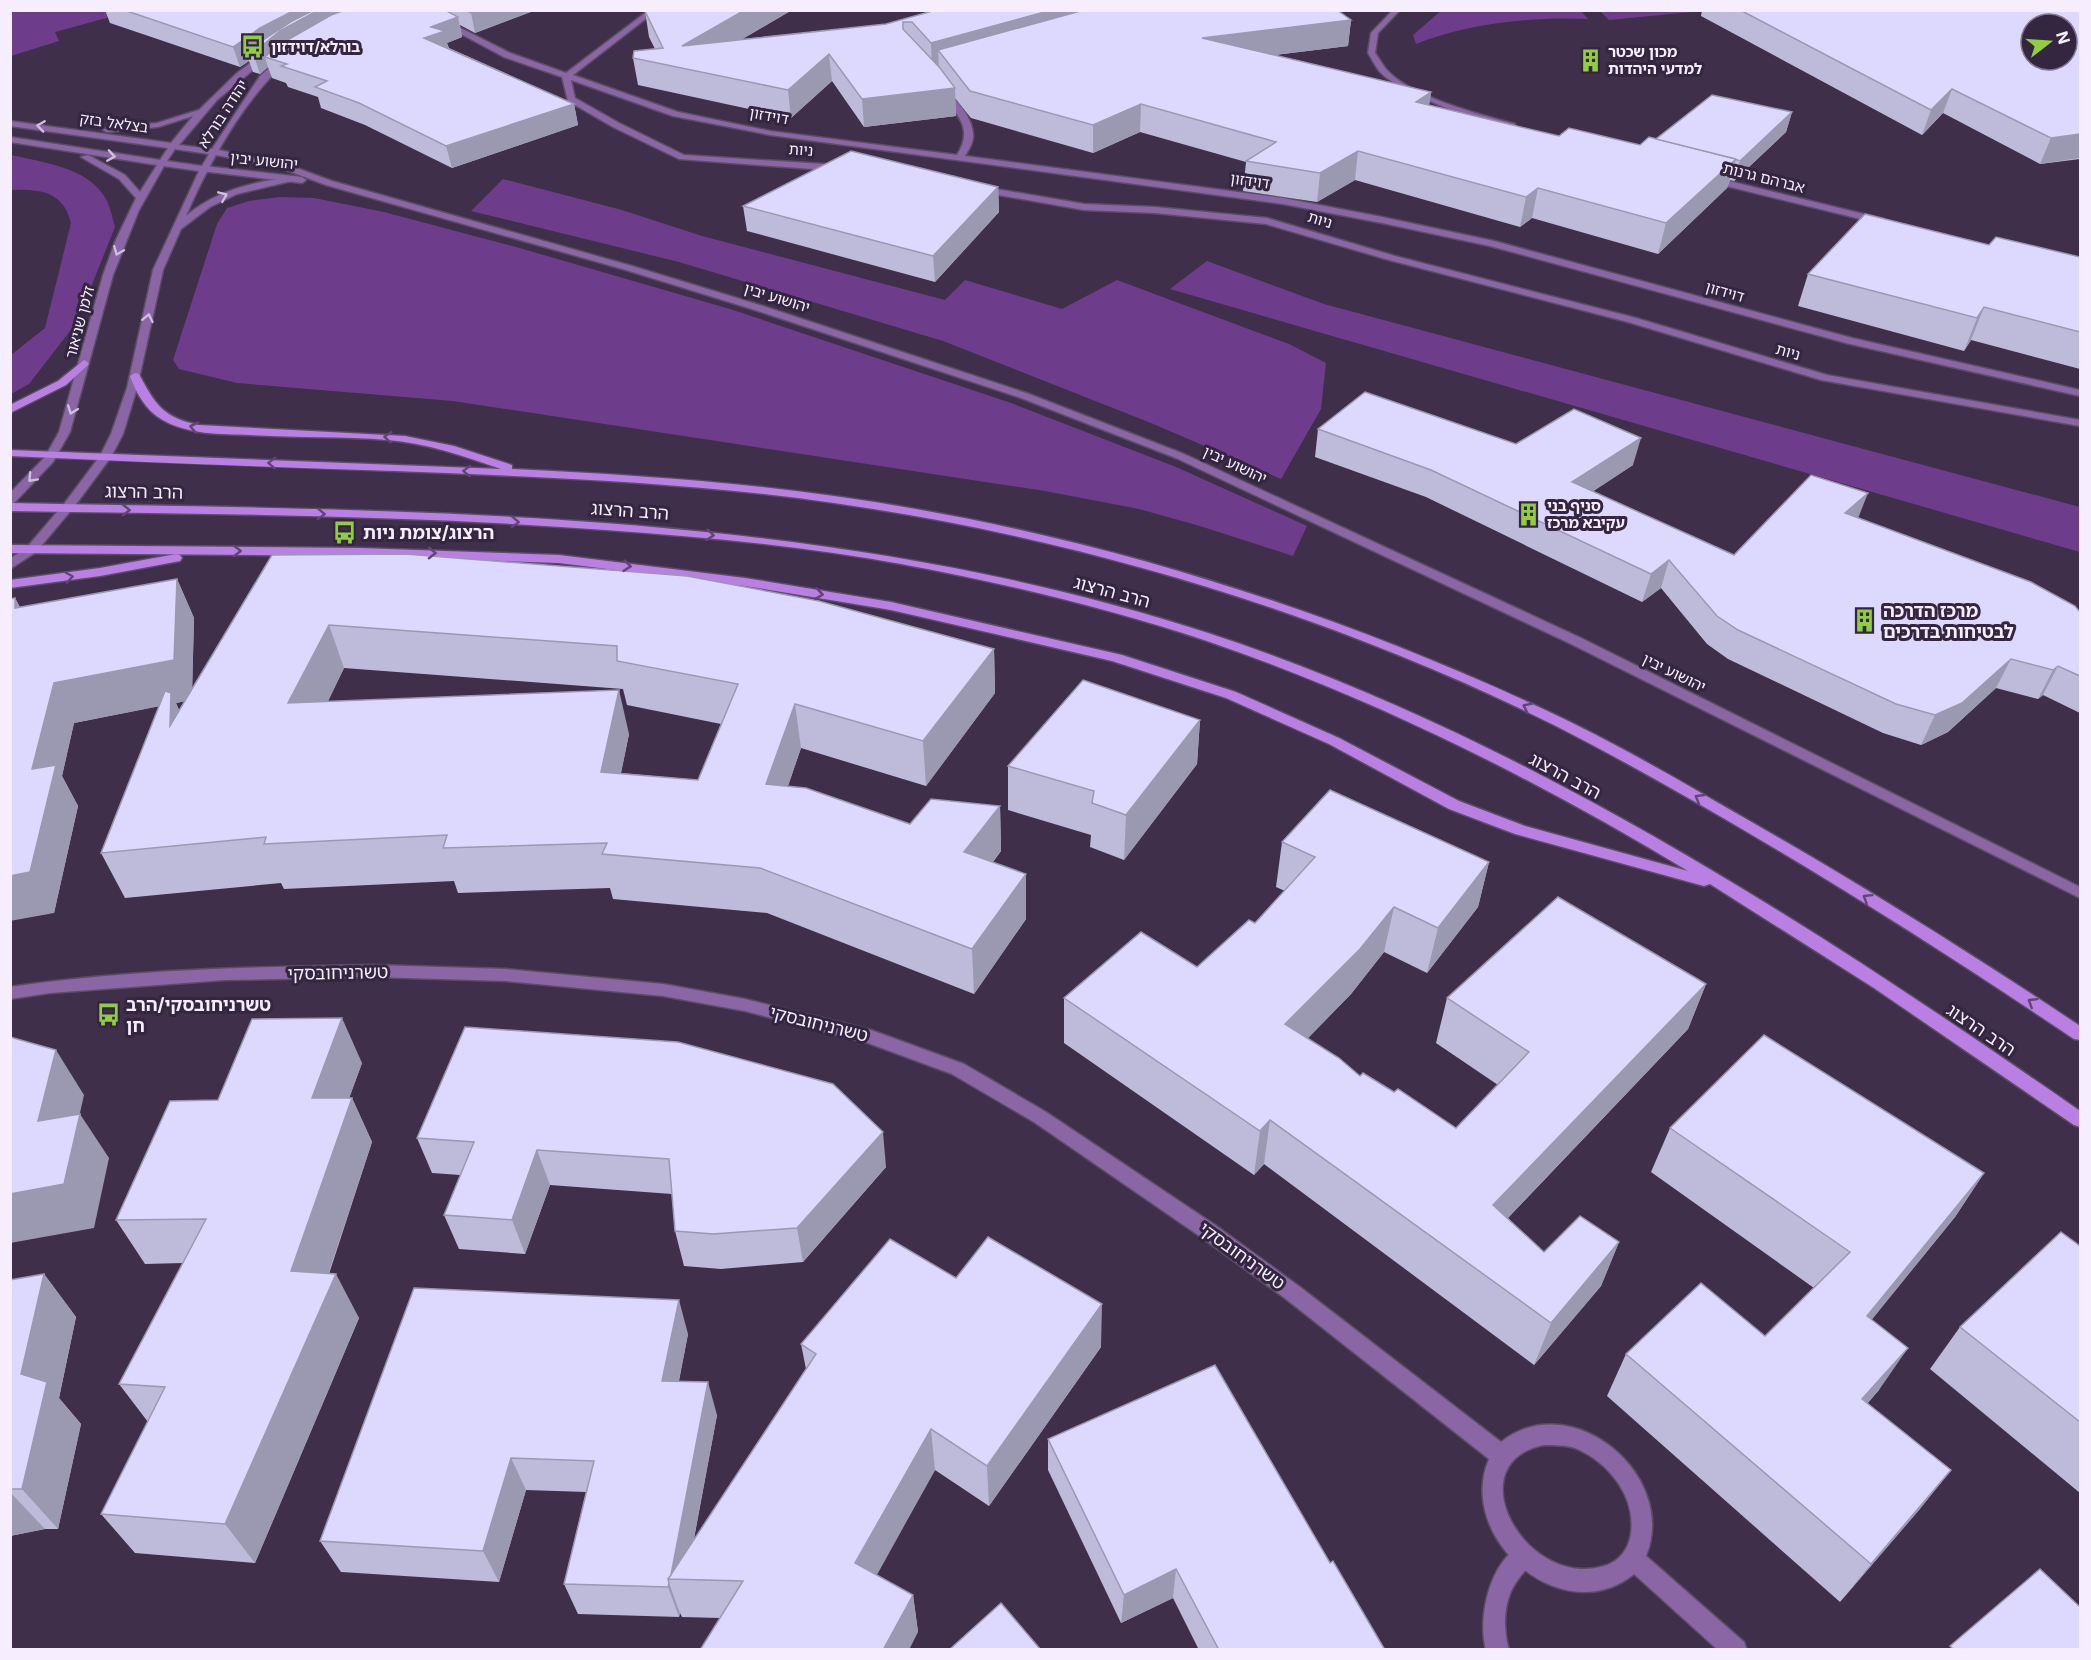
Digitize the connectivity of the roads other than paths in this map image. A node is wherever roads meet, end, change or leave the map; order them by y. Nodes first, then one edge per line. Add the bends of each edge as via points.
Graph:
1 (419, 10) edge
2 (654, 10) edge
3 (1397, 10) edge
4 (271, 51) edge
5 (294, 53) edge
6 (566, 77) junction
7 (935, 84) edge
8 (200, 111) junction
9 (10, 123) edge
10 (1522, 128) edge
11 (71, 131) junction
12 (10, 138) edge
13 (172, 146) junction
14 (61, 148) junction
15 (214, 152) junction
16 (960, 157) junction
17 (161, 163) junction
18 (204, 169) junction
19 (853, 169) edge
20 (1694, 175) edge
21 (296, 179) junction
22 (329, 183) junction
23 (964, 186) edge
24 (140, 197) junction
25 (1886, 222) edge
26 (175, 230) junction
27 (84, 363) junction
28 (135, 375) junction
29 (2080, 393) edge
30 (10, 410) edge
31 (2080, 423) edge
32 (10, 453) edge
33 (52, 455) junction
34 (105, 457) junction
35 (525, 473) junction
36 (10, 500) edge
37 (10, 507) edge
38 (67, 508) junction
39 (10, 549) edge
40 (32, 549) junction
41 (213, 551) junction
42 (10, 565) edge
43 (10, 584) edge
44 (1731, 890) junction
45 (2080, 892) edge
46 (10, 993) edge
47 (2080, 1034) edge
48 (2080, 1120) edge
49 (1502, 1456) junction
50 (1523, 1556) junction
51 (1633, 1560) junction
52 (1498, 1650) edge
53 (1736, 1650) edge

1 - 6 street, דוידזון via 507,55
2 - 6 street
3 - 10 street via 1375,32 1371,45 1372,56 1392,80 1444,105
4 - 8 street, יהודה בורלא
5 - 15 street, יהודה בורלא via 263,78
6 - 16 street, דוידזון via 688,116 770,133
6 - 19 street, ניות via 571,99 682,157
7 - 16 street via 965,119 970,134
8 - 11 street via 158,125
8 - 13 street, יהודה בורלא
11 -> 9 street, בצלאל בזק
11 - 13 street, בצלאל בזק
12 - 14 street, בצלאל בזק
13 - 15 street, בצלאל בזק
13 - 17 street, זלמן שניאור
14 -> 17 street, בצלאל בזק
14 - 24 street via 112,171
15 - 18 street, יהודה בורלא
15 - 22 street, יהושוע יבין via 280,165
16 - 29 street, דוידזון via 1283,201 1382,220 1502,246 1850,341
17 - 18 street, יהושוע יבין
17 - 24 street, זלמן שניאור
18 - 21 street, יהושוע יבין
18 - 26 street
20 - 25 street, אברהם גרנות
21 - 22 street, יהושוע יבין
26 -> 21 street via 200,207 219,197
22 - 45 street, יהושוע יבין via 629,268 860,340 1025,396 1180,456 1576,641
23 - 31 street, ניות via 1084,207 1267,221 1632,320 1825,378
24 -> 27 street, זלמן שניאור via 109,274
28 -> 26 street via 158,270
27 - 30 main road via 62,383
27 -> 33 street, זלמן שניאור via 79,393
28 - 34 street via 117,434
35 -> 28 main road via 420,441 361,435 219,431 185,425 170,420 154,407
32 - 33 main road, הרב הרצוג
33 - 34 main road, הרב הרצוג
33 -> 36 street, זלמן שניאור
35 -> 34 main road, הרב הרצוג
34 - 38 street
47 -> 35 main road, הרב הרצוג via 1800,856 1641,765 1514,700 1290,611 1103,553 892,508 801,494
37 - 38 main road, הרב הרצוג
38 - 40 street
38 -> 44 main road, הרב הרצוג via 424,518 672,532 789,543 971,574 1228,644 1381,704 1575,801
39 - 40 main road
40 - 41 main road
40 - 42 street
43 -> 41 main road
41 -> 44 main road via 559,559 746,582 891,606 1016,633 1117,658 1231,695 1334,741 1454,805 1520,831
44 - 48 main road, הרב הרצוג via 1851,965
46 - 49 street, טשרניחובסקי via 225,974 374,971 506,975 663,990 871,1036 958,1069 1040,1117 1284,1286
49 - 50 street via 1491,1497 1501,1529
49 - 51 street via 1514,1445 1544,1435 1562,1435 1598,1449 1626,1476 1643,1510 1644,1528
50 - 51 street via 1556,1576 1574,1581 1608,1578
50 - 52 street via 1505,1577 1495,1605
51 - 53 street

